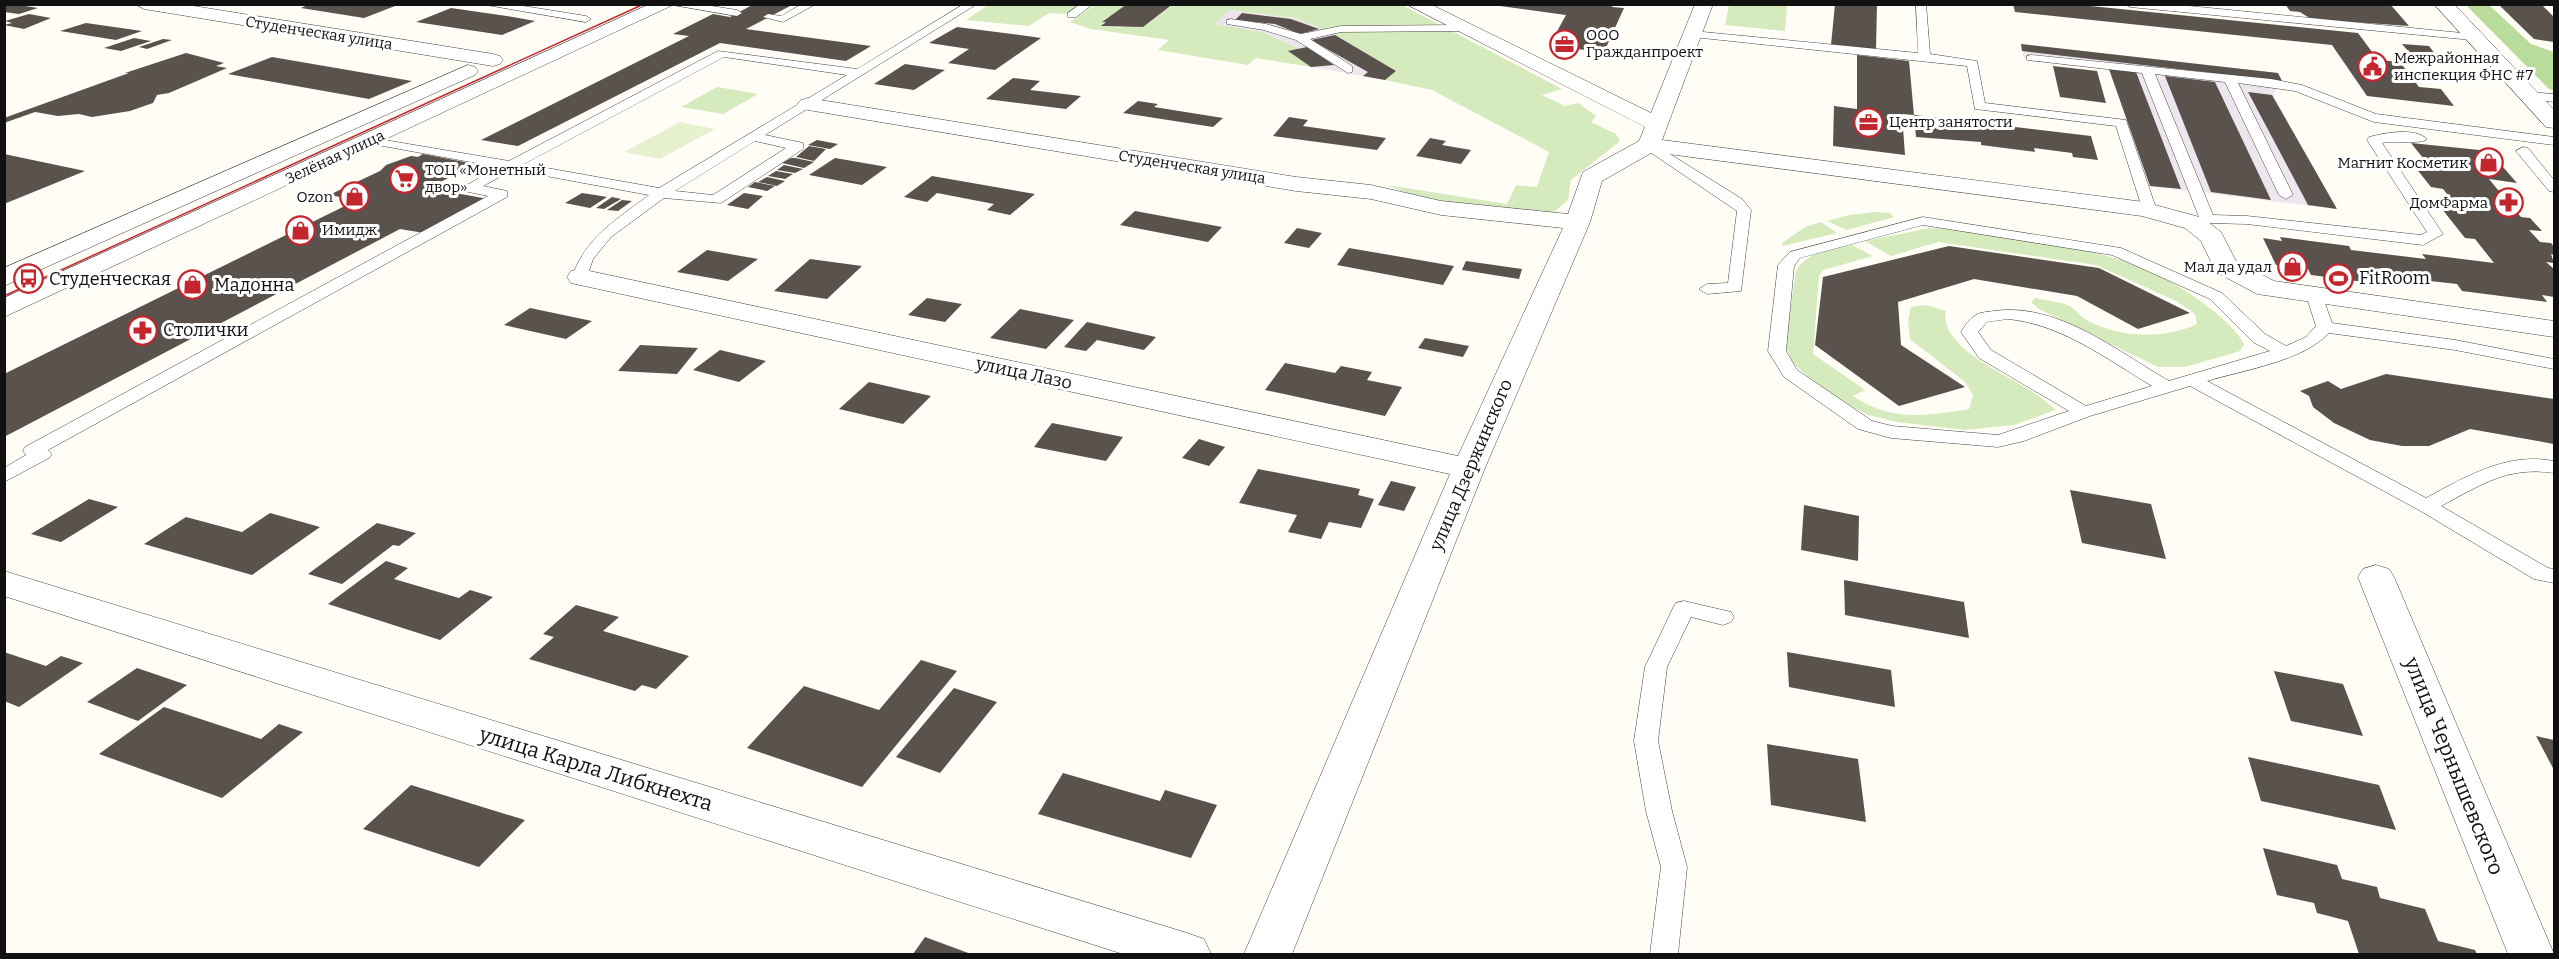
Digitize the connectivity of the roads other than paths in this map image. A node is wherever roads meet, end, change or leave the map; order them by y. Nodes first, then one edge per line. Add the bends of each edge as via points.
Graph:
1 (144, 4) edge
2 (486, 4) edge
3 (557, 4) edge
4 (618, 4) edge
5 (666, 4) edge
6 (672, 4) edge
7 (811, 4) edge
8 (972, 4) edge
9 (1088, 4) edge
10 (1415, 4) edge
11 (1921, 4) edge
12 (2130, 4) edge
13 (2256, 4) edge
14 (2443, 4) edge
15 (1701, 5) edge
16 (540, 12) junction
17 (737, 13) dead end
18 (1072, 15) dead end
19 (768, 17) dead end
20 (2265, 17) junction
21 (586, 19) junction
22 (1231, 22) dead end
23 (1460, 28) junction
24 (1693, 34) junction
25 (2472, 37) junction
26 (1300, 38) junction
27 (1924, 57) junction
28 (2031, 58) dead end
29 (494, 60) junction
30 (1348, 69) dead end
31 (2147, 70) junction
32 (859, 73) junction
33 (2230, 79) junction
34 (2529, 96) junction
35 (2554, 98) edge
36 (808, 104) junction
37 (2554, 122) edge
38 (1653, 135) junction
39 (754, 137) junction
40 (372, 140) junction
41 (2554, 141) edge
42 (2523, 151) junction
43 (2554, 155) edge
44 (510, 166) junction
45 (2554, 188) edge
46 (661, 193) junction
47 (2286, 195) dead end
48 (2150, 211) junction
49 (2201, 221) junction
50 (1578, 222) junction
51 (580, 277) joint
52 (4, 279) edge
53 (1707, 289) dead end
54 (2314, 294) junction
55 (4, 309) edge
56 (2325, 327) junction
57 (2554, 329) edge
58 (2285, 352) junction
59 (2554, 364) edge
60 (2191, 379) junction
61 (2168, 388) junction
62 (2084, 412) junction
63 (2554, 467) edge
64 (1469, 468) junction
65 (4, 476) edge
66 (2426, 506) junction
67 (2376, 577) dead end
68 (2550, 577) edge
69 (4, 583) edge
70 (1723, 616) dead end
71 (1187, 954) edge
72 (1268, 954) edge
73 (1664, 954) edge
74 (2532, 954) edge

1 - 29 street, Студенческая улица
2 - 16 lane
3 - 16 lane
4 - 21 street, Зелёная улица
5 - 40 street, Зелёная улица
6 - 17 lane
7 - 19 lane via 783,19
8 - 32 lane
9 - 18 lane
10 - 23 street
11 - 27 lane
12 - 20 lane
13 - 20 lane
14 - 25 street
15 - 24 street
16 - 21 lane
20 - 25 lane
21 - 29 street, Зелёная улица
22 - 26 lane via 1266,27
23 - 26 lane via 1341,29
23 - 38 street
24 - 27 lane
24 - 38 street
25 - 34 street
26 - 30 lane
27 - 48 lane via 1973,63 1979,106 2121,123
28 - 31 lane
29 - 52 street, Зелёная улица
31 - 33 lane
31 - 49 lane
32 - 36 lane
32 - 44 lane via 722,53
33 - 41 lane via 2298,88 2374,118
33 - 47 lane
34 - 35 lane
34 - 37 street
36 - 39 lane
36 - 50 street, Студенческая улица via 1285,182 1371,192 1441,208
38 - 48 street
38 - 50 street, улица Дзержинского via 1591,177
38 - 53 lane via 1744,210 1735,288
39 - 46 lane
39 - 46 lane via 798,146 716,200
40 - 44 lane
40 - 55 street, Зелёная улица
42 - 43 lane
42 - 45 lane
42 - 49 lane via 2397,136 2374,140 2436,234 2423,240 2247,220
44 - 46 lane
44 - 65 lane via 469,188 502,194 32,451 42,454
46 - 51 lane via 606,234 585,258
48 - 49 street
49 - 54 street via 2225,266 2267,288
50 - 64 street, улица Дзержинского
51 - 64 street, улица Лазо
54 - 56 lane
54 - 57 street
56 - 58 lane via 2312,341
56 - 59 lane
58 - 60 lane
58 - 62 lane via 2259,338 2216,296 2116,251 1923,221 1795,255 1786,265 1777,351 1790,373 1865,425 1891,432 1998,441
60 - 61 lane
60 - 66 lane
61 - 62 lane
61 - 62 lane via 2089,341 2038,317 2008,314 1982,318 1969,332 1985,354
63 - 66 lane via 2503,467
64 - 72 street, улица Дзержинского
66 - 68 lane
67 - 74 street, улица Чернышевского
69 - 71 street, улица Карла Либкнехта
70 - 73 lane via 1684,608 1656,667 1646,741 1674,867

